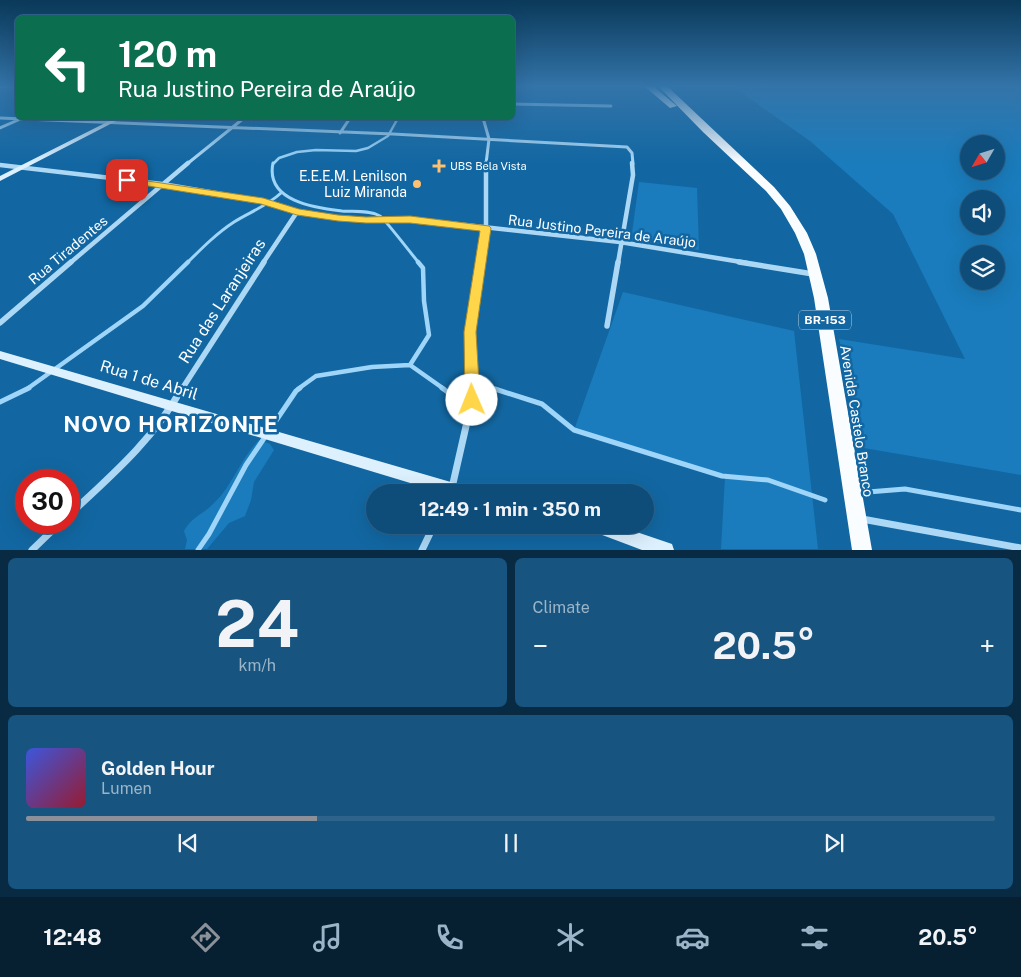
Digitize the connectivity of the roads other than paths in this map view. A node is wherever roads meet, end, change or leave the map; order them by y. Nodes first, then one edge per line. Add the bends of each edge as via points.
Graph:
1 (682, 112) edge
2 (688, 112) edge
3 (0, 118) edge
4 (15, 118) edge
5 (18, 120) edge
6 (57, 120) edge
7 (115, 120) edge
8 (242, 120) edge
9 (349, 120) edge
10 (484, 120) edge
11 (109, 123) junction
12 (0, 128) edge
13 (232, 129) junction
14 (706, 130) junction
15 (340, 133) junction
16 (489, 139) junction
17 (0, 165) edge
18 (20, 169) junction
19 (0, 180) edge
20 (162, 184) junction
21 (297, 212) junction
22 (486, 228) junction
23 (620, 242) junction
24 (815, 274) junction
25 (0, 323) edge
26 (607, 326) dead end
27 (0, 355) edge
28 (173, 408) junction
29 (428, 484) edge
30 (456, 484) edge
31 (80, 505) edge
32 (857, 518) junction
33 (49, 534) edge
34 (430, 534) edge
35 (620, 534) edge
36 (1021, 548) edge
37 (32, 550) edge
38 (422, 550) edge
39 (666, 550) edge
40 (862, 550) edge

1 - 14 main road, Avenida Castelo Branco / BR-153
2 - 14 main road, Avenida Castelo Branco / BR-153
3 - 4 street
5 - 12 street
6 - 11 street
7 - 11 street
8 - 13 street, Rua Tiradentes
9 - 15 street
10 - 16 street
11 - 13 street
11 - 18 street
13 - 15 street
13 - 20 street, Rua Tiradentes
14 - 24 main road, Avenida Castelo Branco / BR-153 via 762,181 786,208 800,233
15 - 16 street
16 - 22 street via 485,170
16 - 23 street via 620,146 631,150 633,175
17 - 18 street, Rua Justino Pereira de Araújo
18 - 19 street
18 - 20 street, Rua Justino Pereira de Araújo
20 - 21 street, Rua Justino Pereira de Araújo via 263,201
20 - 25 street, Rua Tiradentes
21 - 22 street, Rua Justino Pereira de Araújo via 356,220 410,220
21 - 28 street, Rua das Laranjeiras
22 - 23 street, Rua Justino Pereira de Araújo
22 - 30 street via 470,332 472,400
23 - 24 street, Rua Justino Pereira de Araújo
23 - 26 street
24 - 32 main road, Avenida Castelo Branco / BR-153
27 - 28 street, Rua 1 de Abril
28 - 29 street, Rua 1 de Abril
28 - 31 street, Rua das Laranjeiras via 134,454
32 - 36 street
32 - 40 main road, Avenida Castelo Branco / BR-153
33 - 37 street
34 - 38 street
35 - 39 street

